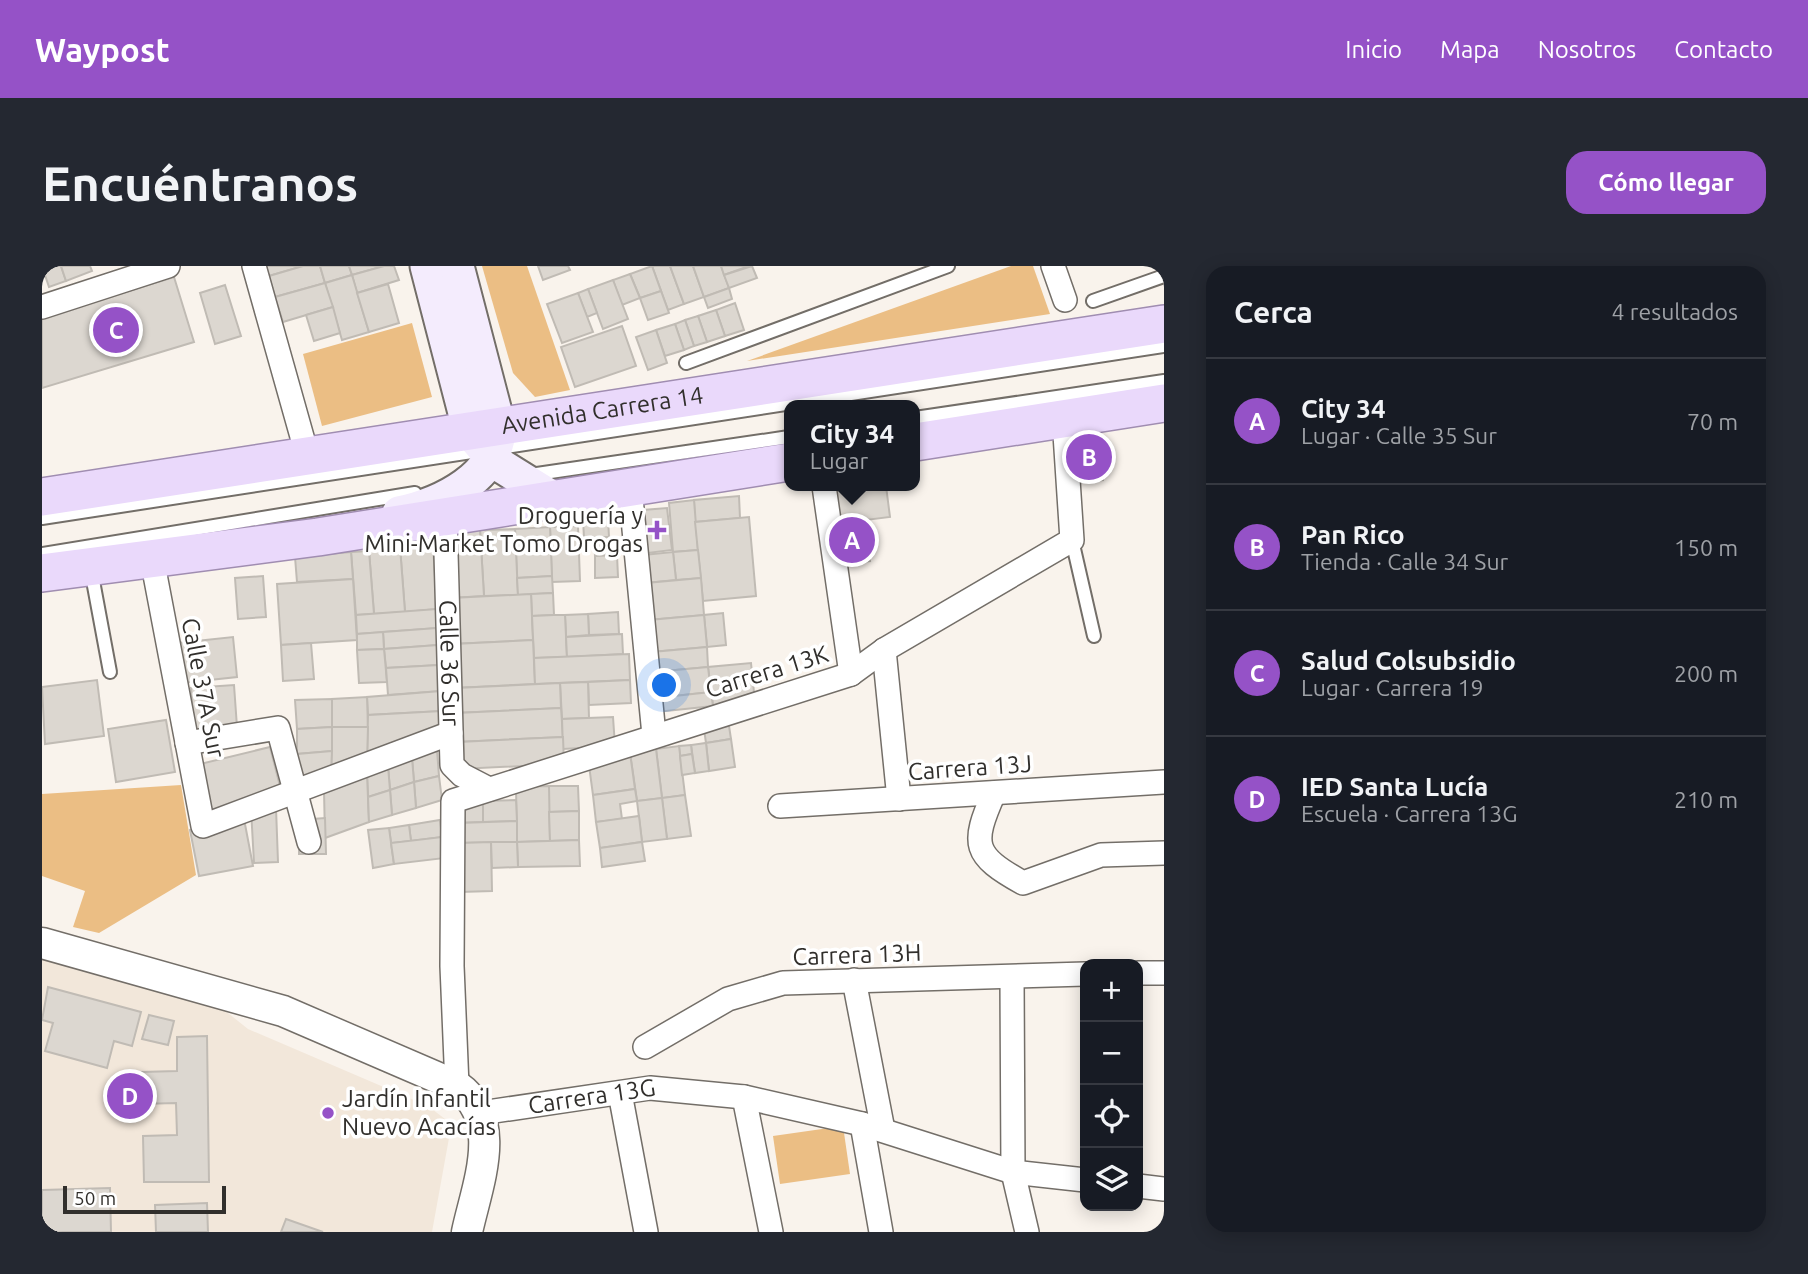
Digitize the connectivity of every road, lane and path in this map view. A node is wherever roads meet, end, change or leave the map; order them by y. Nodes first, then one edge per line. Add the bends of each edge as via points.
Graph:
1 (168, 266) edge
2 (254, 266) edge
3 (427, 266) edge
4 (457, 266) edge
5 (948, 266) edge
6 (1053, 266) edge
7 (1164, 276) edge
8 (1065, 300) dead end
9 (1093, 301) dead end
10 (42, 307) edge
11 (1164, 324) edge
12 (1164, 346) edge
13 (687, 363) dead end
14 (1164, 381) edge
15 (788, 400) edge
16 (845, 400) edge
17 (784, 401) edge
18 (1164, 403) edge
19 (784, 410) edge
20 (920, 417) edge
21 (1064, 419) junction
22 (784, 437) edge
23 (920, 441) edge
24 (308, 458) junction
25 (491, 460) junction
26 (784, 463) edge
27 (630, 488) junction
28 (825, 491) edge
29 (42, 497) edge
30 (556, 500) junction
31 (42, 518) edge
32 (445, 518) junction
33 (1072, 540) junction
34 (42, 554) edge
35 (152, 559) junction
36 (90, 566) junction
37 (42, 573) edge
38 (1094, 636) dead end
39 (884, 650) junction
40 (110, 672) dead end
41 (851, 674) junction
42 (451, 733) junction
43 (654, 735) junction
44 (187, 743) junction
45 (1164, 782) edge
46 (489, 789) junction
47 (295, 791) junction
48 (993, 793) junction
49 (899, 799) junction
50 (780, 806) dead end
51 (309, 842) dead end
52 (1164, 853) edge
53 (42, 943) edge
54 (1143, 973) edge
55 (1164, 973) edge
56 (1080, 974) edge
57 (1012, 977) junction
58 (854, 980) junction
59 (645, 1046) dead end
60 (457, 1086) junction
61 (620, 1093) junction
62 (744, 1097) junction
63 (481, 1113) junction
64 (873, 1127) junction
65 (1013, 1172) junction
66 (1080, 1179) edge
67 (1143, 1187) edge
68 (1164, 1189) edge
69 (467, 1232) edge
70 (646, 1232) edge
71 (771, 1232) edge
72 (881, 1232) edge
73 (1027, 1232) edge

1 - 10 street
2 - 24 street
3 - 25 main road
4 - 25 main road
5 - 13 lane
6 - 8 street
7 - 9 lane
11 - 15 main road, Avenida Carrera 14
12 - 16 lane
14 - 20 lane
17 - 25 main road, Avenida Carrera 14
18 - 21 main road
19 - 25 lane
21 - 23 main road
21 - 33 street
22 - 25 lane
24 - 25 main road, Avenida Carrera 14
24 - 29 main road, Avenida Carrera 14
25 - 30 main road
25 - 31 lane
25 - 34 lane
25 - 35 main road via 408,511 237,539
26 - 27 main road
27 - 30 main road
27 - 43 street
28 - 41 street
30 - 32 main road
32 - 35 main road
32 - 42 street, Calle 36 Sur
33 - 38 lane
33 - 39 street, Carrera 13K
35 - 36 main road
35 - 44 street, Calle 37A Sur
36 - 37 main road
36 - 40 lane
39 - 41 street, Carrera 13K
39 - 49 street
41 - 43 street, Carrera 13K
42 - 46 street, Calle 36 Sur via 452,765
42 - 47 street
43 - 46 street, Carrera 13K
44 - 47 street via 278,728
44 - 47 street, Calle 37A Sur via 203,826
45 - 48 street, Carrera 13J
46 - 60 street, Carrera 13K via 453,801
47 - 51 street
48 - 49 street, Carrera 13J
48 - 52 street via 981,822 979,847 991,865 1023,883 1101,855
49 - 50 street, Carrera 13J
53 - 60 street via 283,1011
54 - 55 street
56 - 57 street, Carrera 13H
57 - 58 street, Carrera 13H
57 - 65 street
58 - 59 street, Carrera 13H via 783,983 728,999
58 - 64 street
60 - 63 street
61 - 62 street, Carrera 13G via 650,1088
61 - 63 street, Carrera 13G
61 - 70 street
62 - 64 street, Carrera 13G
62 - 71 street
63 - 69 street via 484,1154
64 - 65 street, Carrera 13G
64 - 72 street
65 - 66 street, Carrera 13G
65 - 73 street
67 - 68 street

